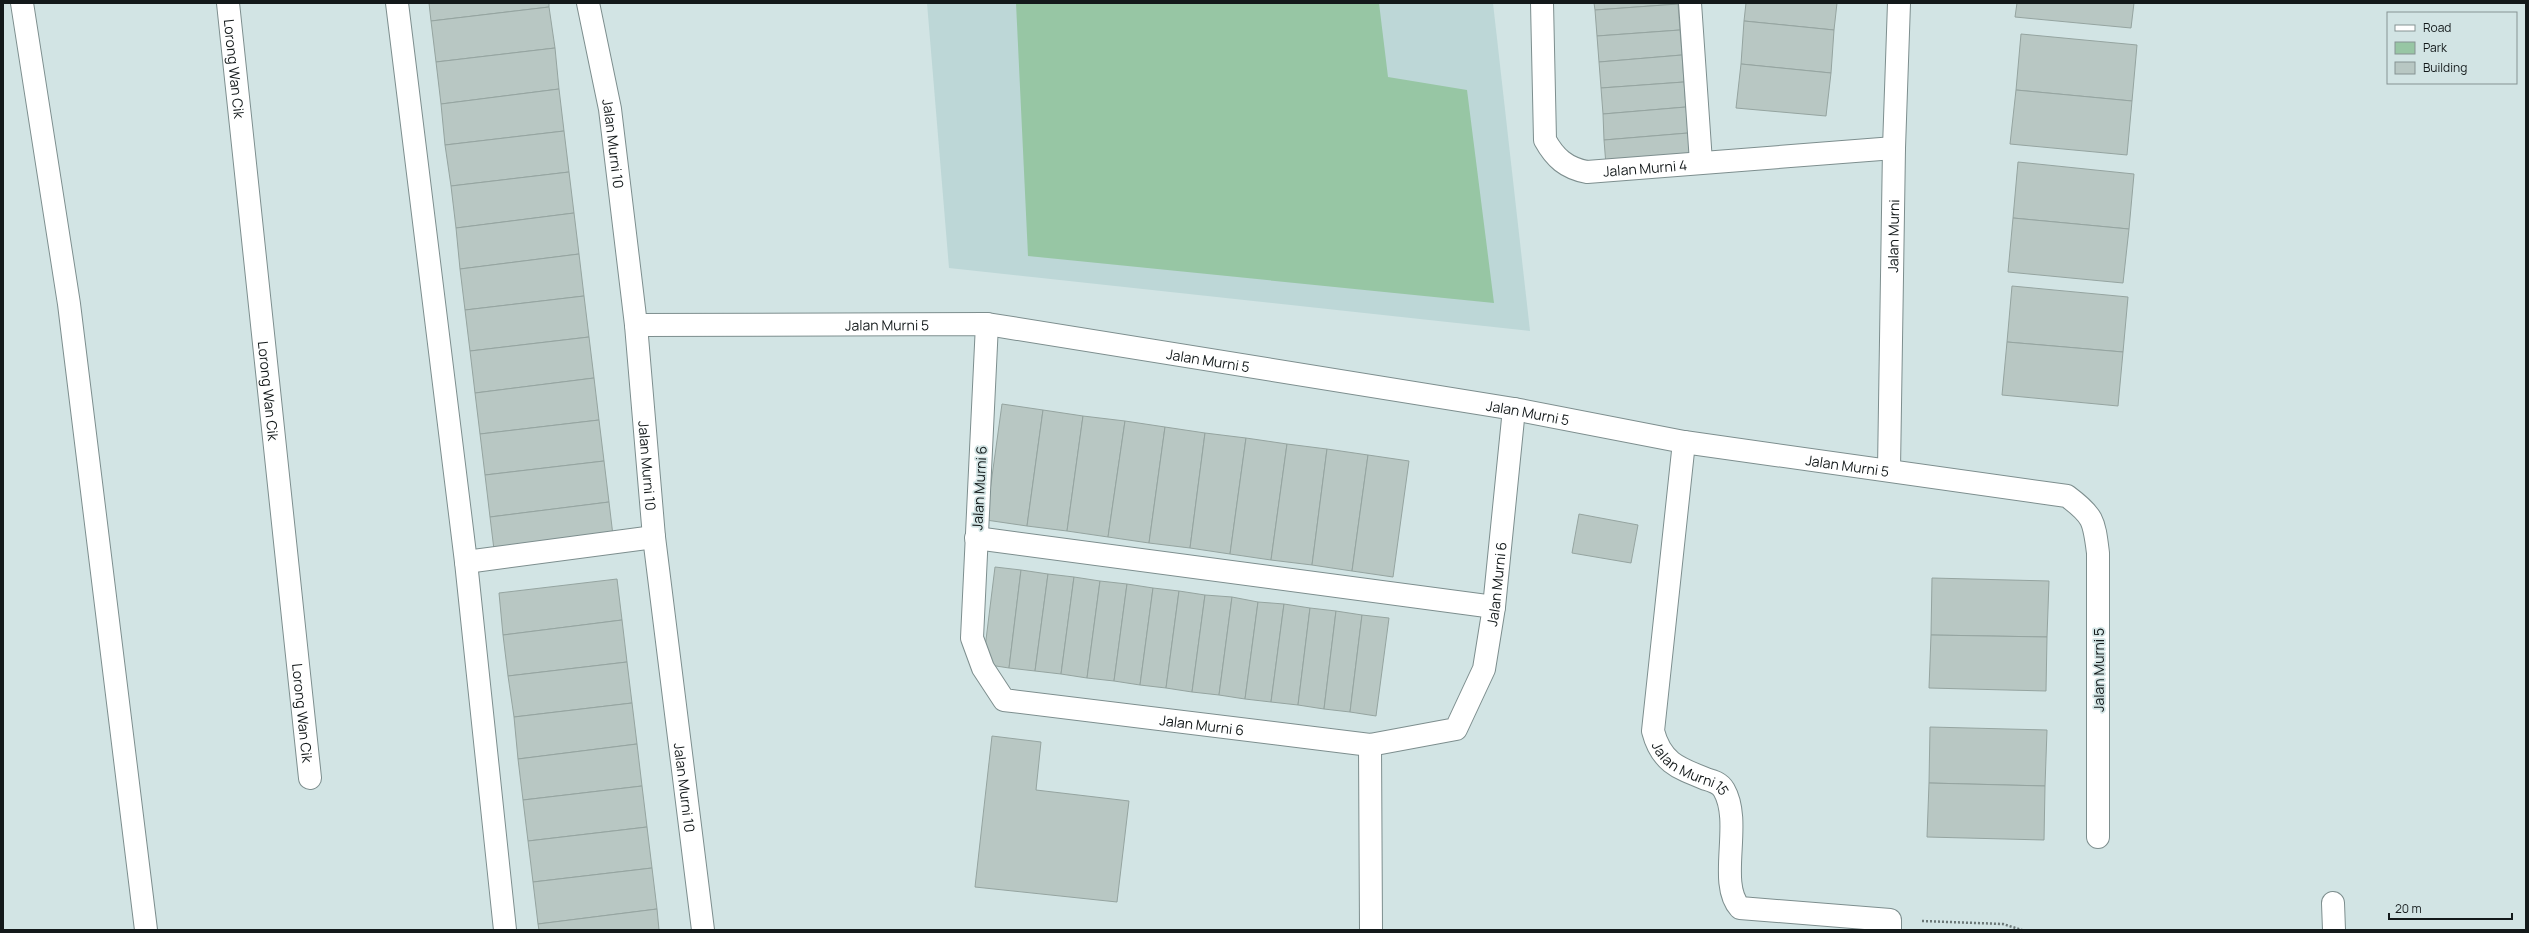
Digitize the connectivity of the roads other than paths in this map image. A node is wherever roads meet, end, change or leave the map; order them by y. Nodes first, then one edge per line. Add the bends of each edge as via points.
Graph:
1 (22, 3) edge
2 (228, 3) edge
3 (397, 3) edge
4 (588, 3) edge
5 (1542, 3) edge
6 (1690, 3) edge
7 (1899, 3) edge
8 (1894, 148) junction
9 (1701, 162) junction
10 (987, 324) junction
11 (636, 325) junction
12 (1514, 409) junction
13 (1684, 442) junction
14 (1889, 469) junction
15 (654, 538) junction
16 (976, 538) junction
17 (466, 562) junction
18 (1494, 607) junction
19 (1370, 745) junction
20 (310, 778) dead end
21 (2098, 837) dead end
22 (2333, 903) dead end
23 (1890, 925) edge
24 (146, 930) edge
25 (505, 930) edge
26 (703, 930) edge
27 (1371, 930) edge
28 (2334, 930) edge

1 - 24 street via 69,304
2 - 20 street, Lorong Wan Cik
3 - 17 street
4 - 11 street, Jalan Murni 10 via 610,110
5 - 9 street, Jalan Murni 4 via 1545,140 1555,157 1574,170 1587,172
6 - 9 street
7 - 8 street, Jalan Murni
8 - 9 street, Jalan Murni 4
8 - 14 street, Jalan Murni
10 - 11 street, Jalan Murni 5
10 - 12 street, Jalan Murni 5
10 - 16 street, Jalan Murni 6
11 - 15 street, Jalan Murni 10
12 - 13 street, Jalan Murni 5
12 - 18 street, Jalan Murni 6
13 - 14 street, Jalan Murni 5
13 - 23 street, Jalan Murni 15 via 1653,731 1657,747 1681,769 1717,782 1724,789 1731,814 1731,895 1740,908
14 - 21 street, Jalan Murni 5 via 2067,496 2084,508 2095,523 2098,552
15 - 17 street
15 - 26 street, Jalan Murni 10
16 - 18 street
16 - 19 street, Jalan Murni 6 via 972,638 983,668 1004,700
17 - 25 street
18 - 19 street, Jalan Murni 6 via 1484,669 1456,729
19 - 27 street
22 - 28 street

